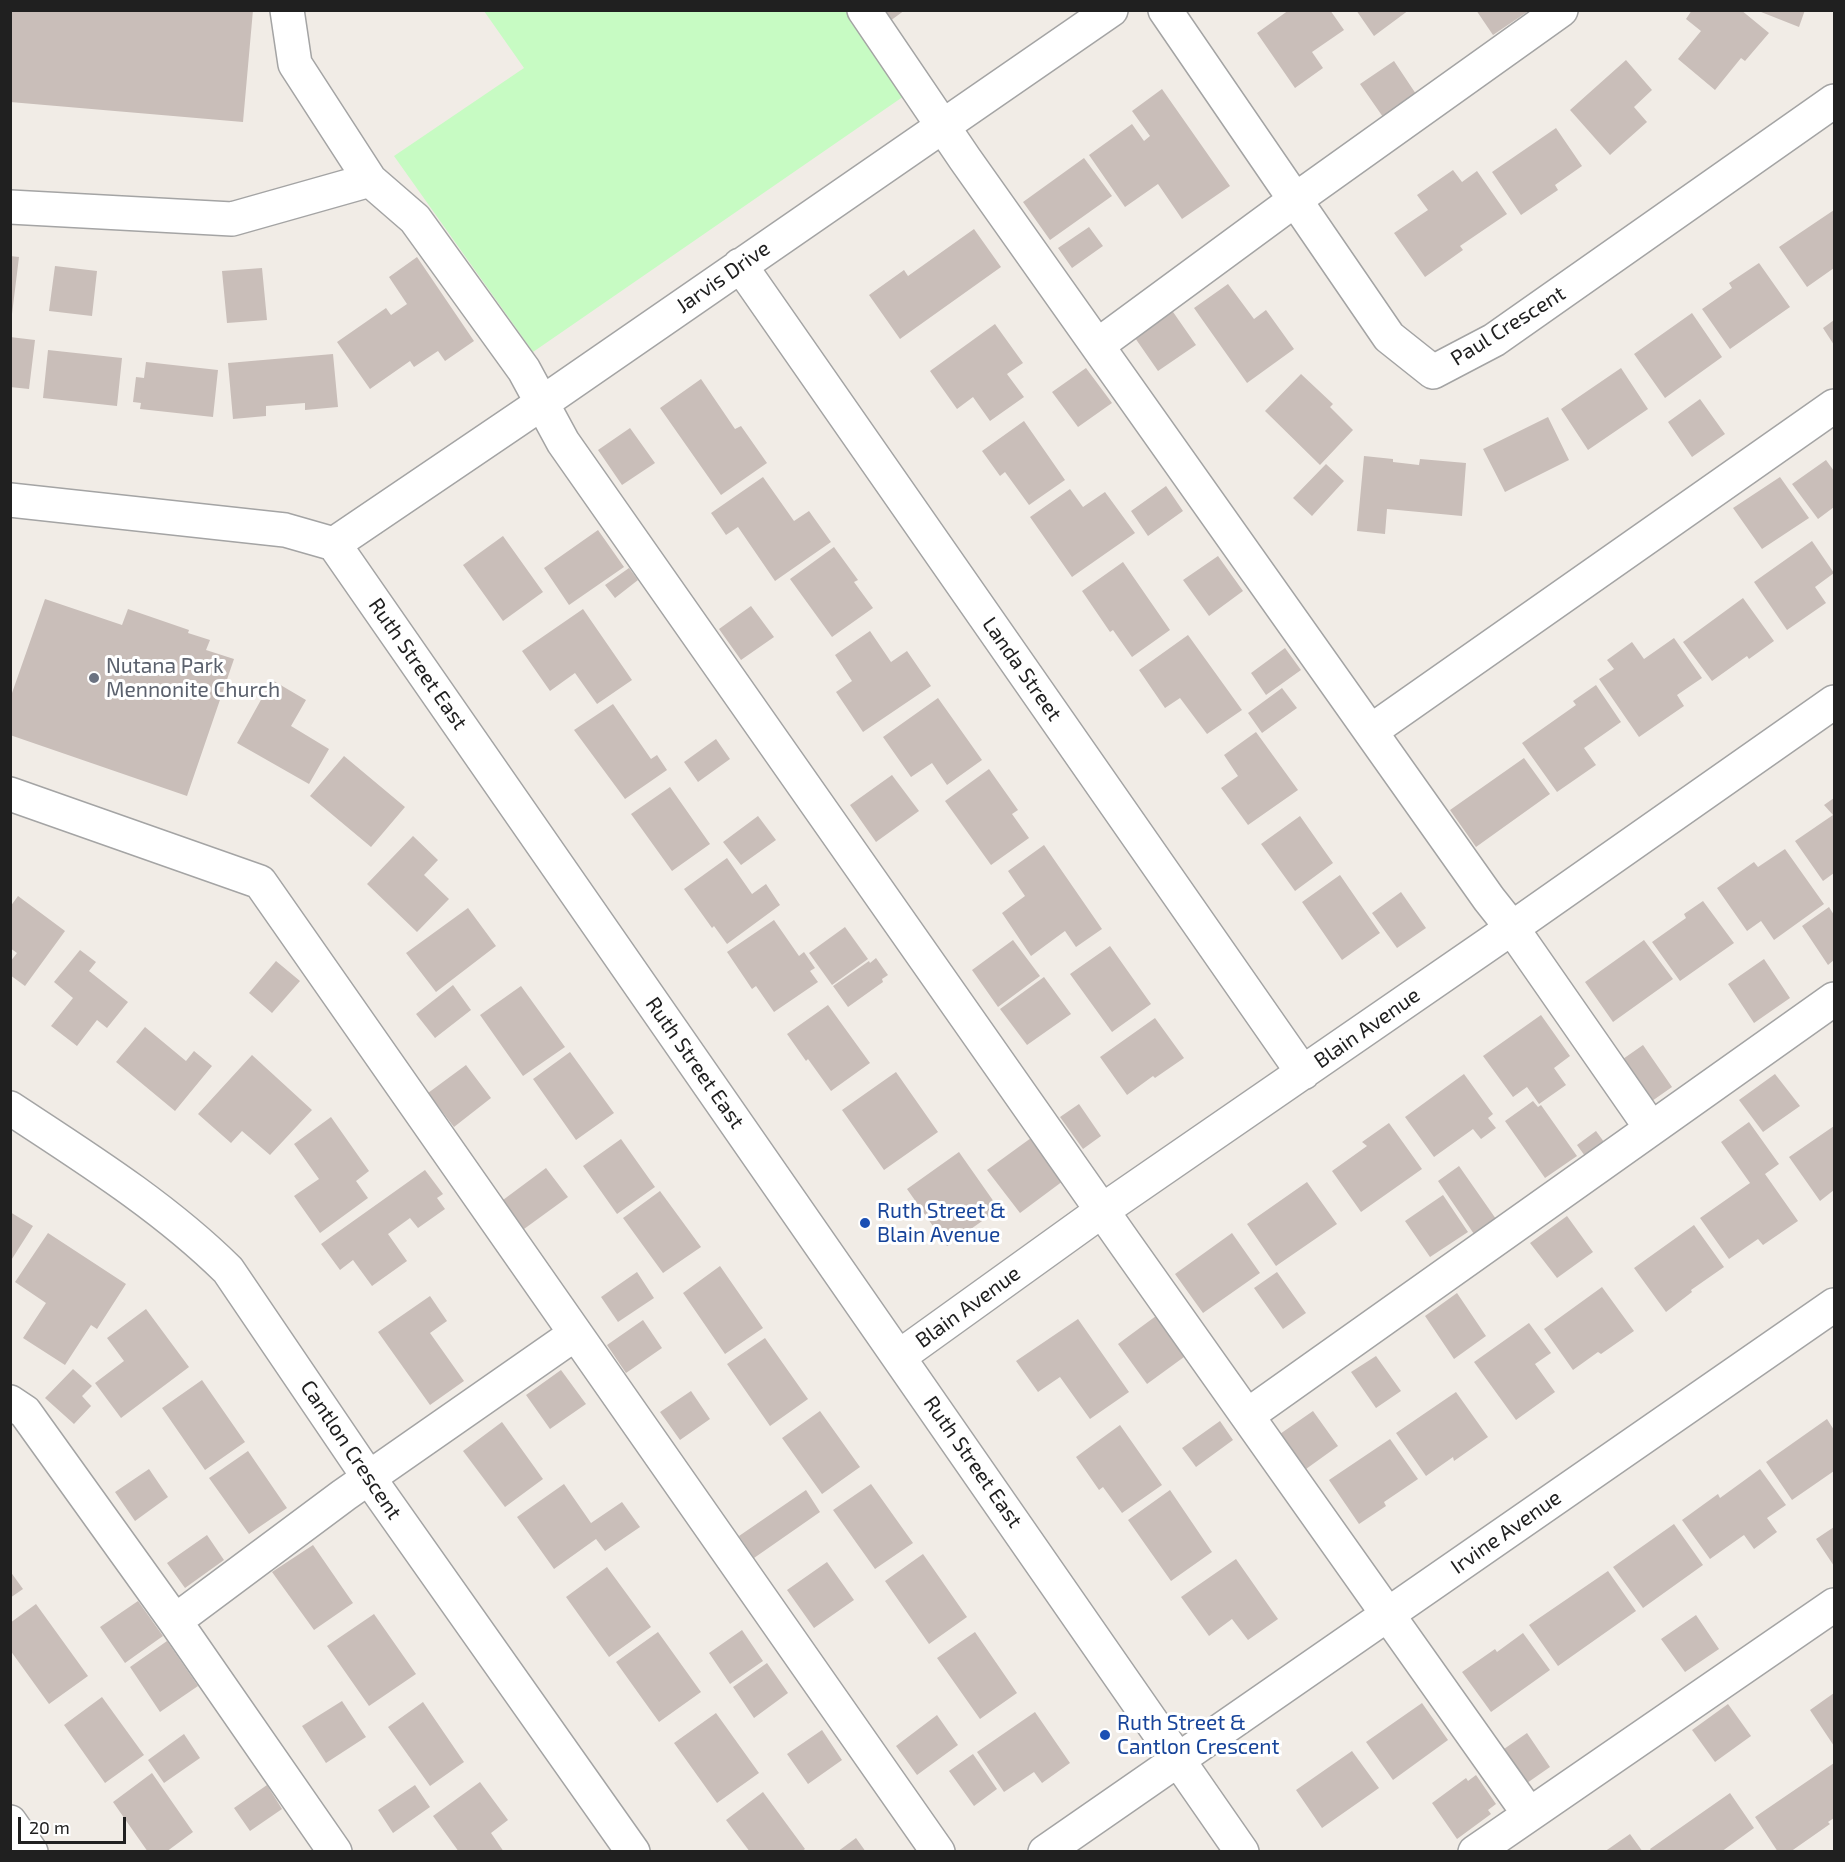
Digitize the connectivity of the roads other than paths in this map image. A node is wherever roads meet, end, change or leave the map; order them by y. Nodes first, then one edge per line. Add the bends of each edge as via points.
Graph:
1 (287, 10) edge
2 (864, 10) edge
3 (1111, 10) edge
4 (1165, 10) edge
5 (1561, 10) edge
6 (1834, 101) edge
7 (942, 126) junction
8 (370, 180) junction
9 (1295, 200) junction
10 (10, 207) edge
11 (740, 265) junction
12 (1098, 345) junction
13 (542, 403) junction
14 (1834, 406) edge
15 (10, 500) edge
16 (334, 544) junction
17 (1834, 702) edge
18 (1371, 731) junction
19 (10, 794) edge
20 (1512, 928) junction
21 (1834, 999) edge
22 (1303, 1072) junction
23 (10, 1108) edge
24 (1651, 1128) junction
25 (1103, 1210) junction
26 (1834, 1305) edge
27 (575, 1334) junction
28 (900, 1356) junction
29 (10, 1402) edge
30 (1248, 1415) junction
31 (369, 1478) junction
32 (1834, 1605) edge
33 (1387, 1614) junction
34 (175, 1621) junction
35 (1178, 1760) junction
36 (1529, 1814) junction
37 (10, 1822) edge
38 (31, 1851) edge
39 (335, 1851) edge
40 (633, 1851) edge
41 (938, 1851) edge
42 (1045, 1851) edge
43 (1242, 1851) edge
44 (1475, 1851) edge

1 - 8 street via 296,64
2 - 7 street
3 - 7 street, Jarvis Drive
4 - 9 street, Paul Crescent
5 - 9 street
6 - 9 street, Paul Crescent via 1494,340 1433,372 1389,337
7 - 11 street, Jarvis Drive
7 - 12 street
8 - 10 street via 232,219
8 - 13 street via 415,219 524,370
9 - 12 street
11 - 13 street, Jarvis Drive
11 - 22 street, Landa Street
12 - 18 street
13 - 16 street, Jarvis Drive
13 - 25 street via 570,451
14 - 18 street
15 - 16 street via 285,530
16 - 28 street, Ruth Street East
17 - 20 street, Blain Avenue
18 - 20 street
19 - 27 street via 260,882
20 - 22 street, Blain Avenue
20 - 24 street
21 - 24 street
22 - 25 street, Blain Avenue
23 - 31 street, Cantlon Crescent via 103,1168 199,1241 228,1269
24 - 30 street
25 - 28 street, Blain Avenue
25 - 30 street
26 - 33 street, Irvine Avenue
27 - 31 street
27 - 41 street
28 - 35 street, Ruth Street East
29 - 34 street via 25,1412
30 - 33 street
31 - 34 street
31 - 40 street, Cantlon Crescent
32 - 36 street
33 - 35 street, Irvine Avenue
33 - 36 street
34 - 39 street
35 - 42 street
35 - 43 street, Ruth Street East
36 - 44 street
37 - 38 street

